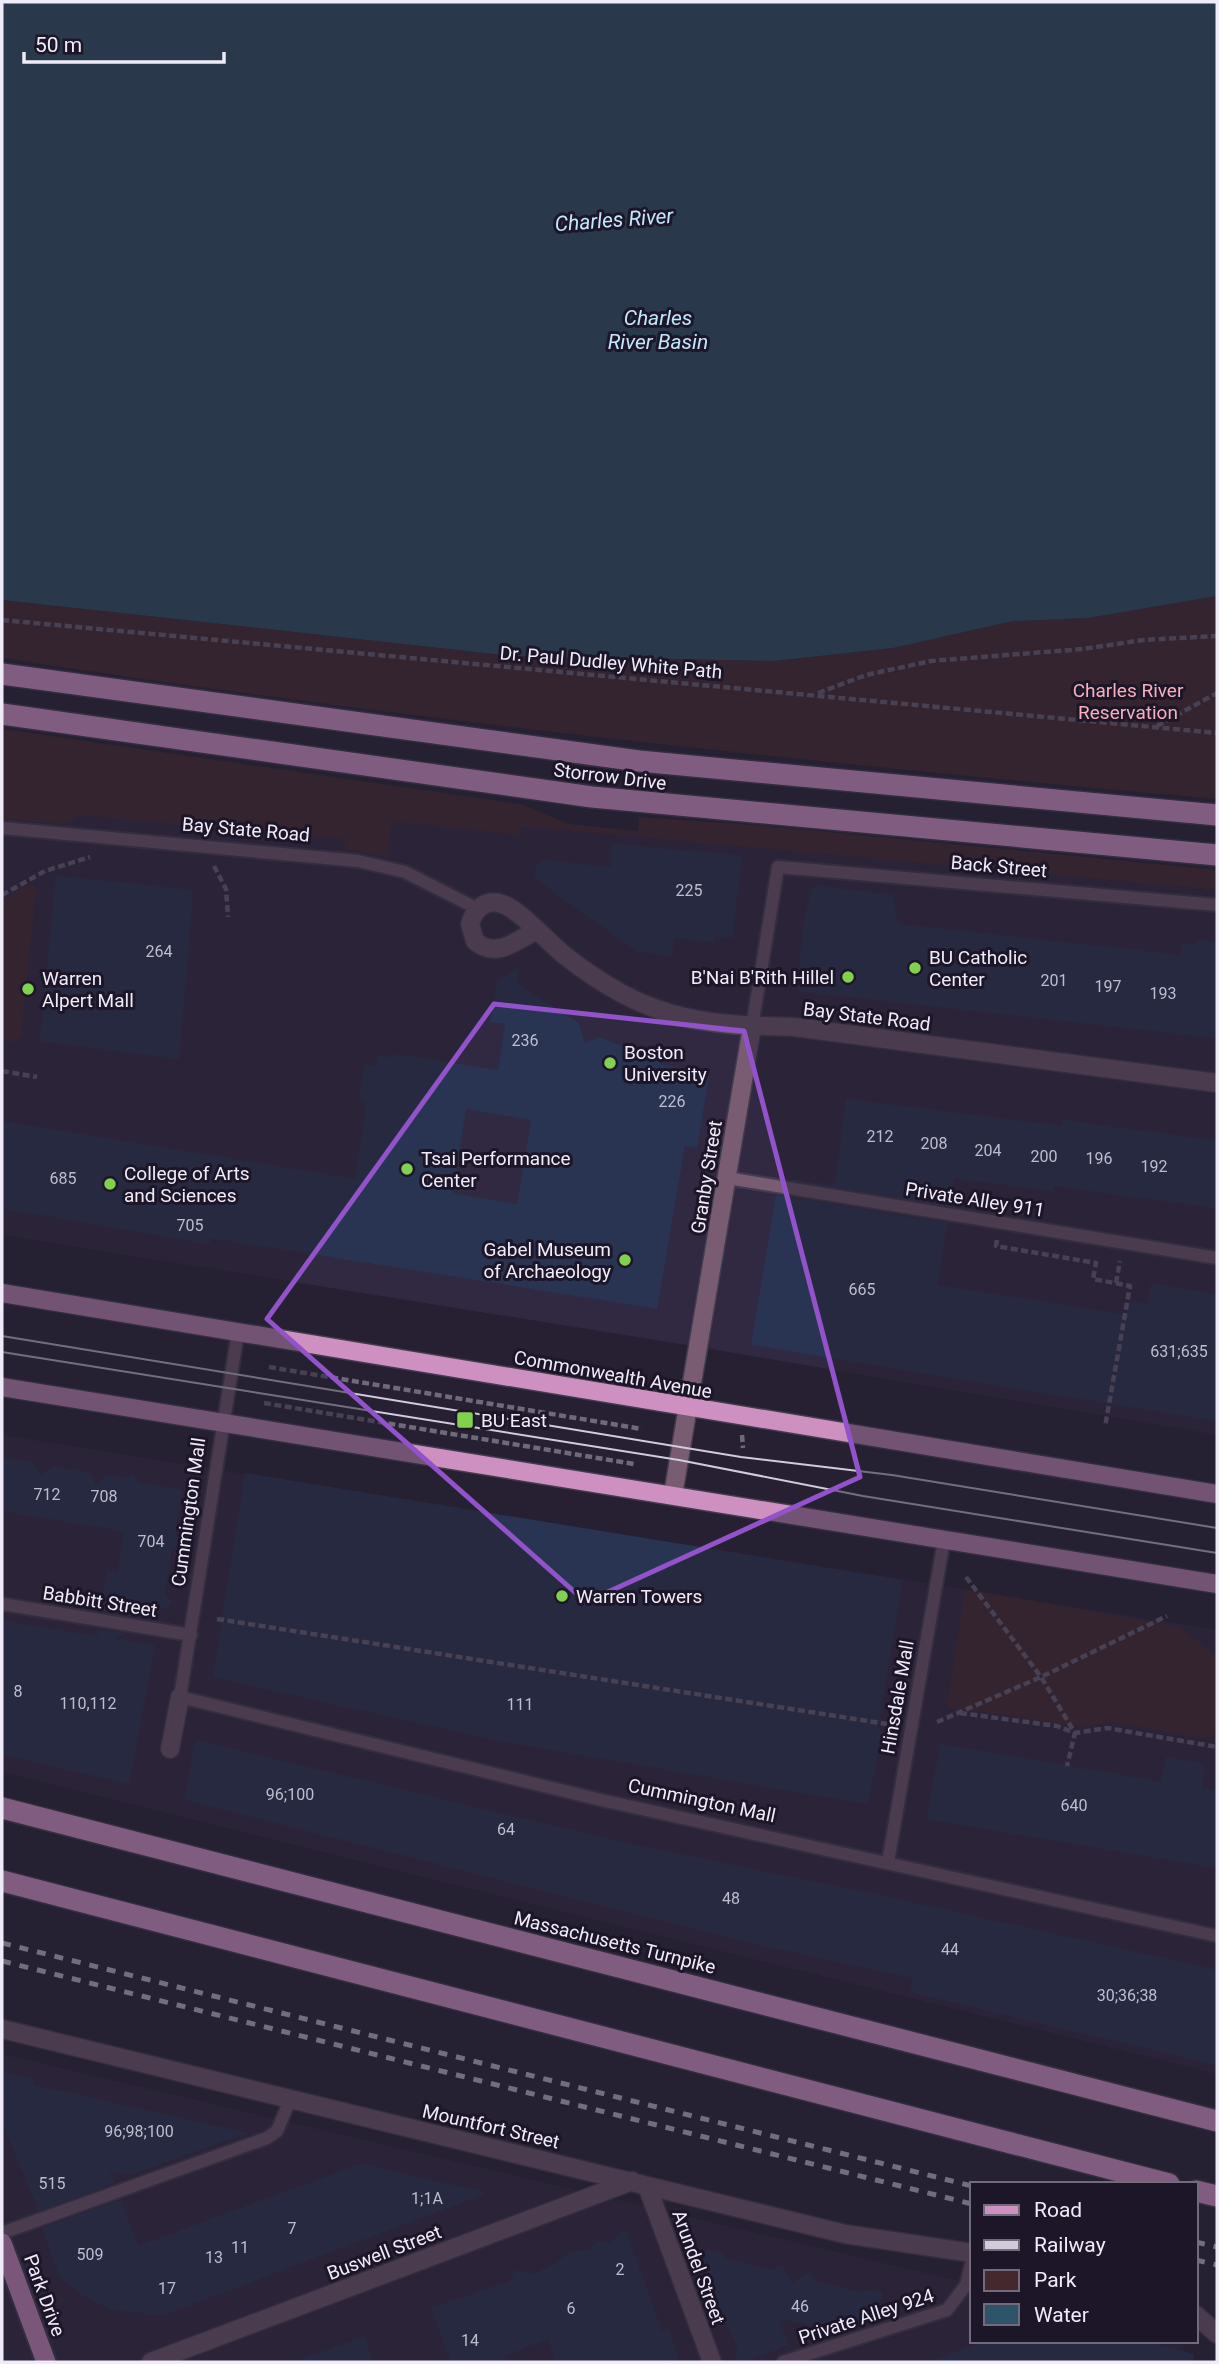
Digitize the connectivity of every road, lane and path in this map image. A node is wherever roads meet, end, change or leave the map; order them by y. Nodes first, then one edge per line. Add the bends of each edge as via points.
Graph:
1 (2, 620) edge
2 (1217, 636) edge
3 (2, 674) edge
4 (1217, 693) edge
5 (814, 694) junction
6 (2, 714) edge
7 (1155, 727) junction
8 (1217, 733) edge
9 (1217, 815) edge
10 (2, 828) edge
11 (1217, 855) edge
12 (93, 857) dead end
13 (214, 866) dead end
14 (778, 867) joint
15 (2, 895) edge
16 (1217, 905) edge
17 (478, 909) junction
18 (228, 917) dead end
19 (535, 931) junction
20 (752, 1027) junction
21 (2, 1071) edge
22 (37, 1077) dead end
23 (1217, 1083) edge
24 (727, 1178) junction
25 (1000, 1222) junction
26 (1121, 1254) dead end
27 (1217, 1258) edge
28 (1116, 1283) junction
29 (2, 1293) edge
30 (238, 1332) junction
31 (270, 1360) dead end
32 (2, 1387) edge
33 (264, 1403) dead end
34 (688, 1408) junction
35 (648, 1417) dead end
36 (222, 1422) junction
37 (1105, 1427) dead end
38 (634, 1464) dead end
39 (1217, 1494) edge
40 (673, 1495) junction
41 (944, 1539) junction
42 (966, 1577) dead end
43 (1217, 1584) edge
44 (2, 1604) edge
45 (1167, 1616) dead end
46 (217, 1619) dead end
47 (191, 1635) junction
48 (1041, 1677) junction
49 (180, 1697) junction
50 (960, 1713) junction
51 (937, 1722) dead end
52 (887, 1724) dead end
53 (1075, 1734) junction
54 (1217, 1747) edge
55 (170, 1749) dead end
56 (1067, 1766) dead end
57 (2, 1808) edge
58 (888, 1862) junction
59 (2, 1881) edge
60 (1217, 1936) edge
61 (2, 2029) edge
62 (290, 2100) junction
63 (1217, 2121) edge
64 (1161, 2182) edge
65 (639, 2184) junction
66 (1198, 2191) edge
67 (1217, 2196) edge
68 (2, 2233) edge
69 (2, 2244) edge
70 (970, 2253) edge
71 (970, 2269) edge
72 (1198, 2317) edge
73 (1217, 2334) edge
74 (46, 2362) edge
75 (151, 2362) edge
76 (709, 2362) edge
77 (783, 2362) edge

1 - 5 path, Dr. Paul Dudley White Path
2 - 5 path via 931,661 866,675
3 - 9 highway, Storrow Drive via 585,755
4 - 7 path
5 - 7 path, Dr. Paul Dudley White Path
6 - 11 highway, Storrow Drive via 592,797
7 - 8 path, Dr. Paul Dudley White Path
10 - 17 lane, Bay State Road via 358,861 405,872
12 - 15 path via 45,871
13 - 18 path via 226,889
14 - 16 lane, Back Street
14 - 20 lane, Granby Street
17 - 19 street, Bay State Road via 485,904 503,904
17 - 19 street via 471,933 489,950
19 - 20 street, Bay State Road via 586,972 637,1002 689,1020
20 - 23 street, Bay State Road via 794,1027
20 - 24 street, Granby Street
21 - 22 path
24 - 25 lane, Private Alley 911
24 - 34 street, Granby Street
25 - 27 lane, Private Alley 911
25 - 28 path via 996,1246 1096,1263 1093,1279
26 - 28 path
28 - 37 path via 1130,1286
29 - 30 main road, Commonwealth Avenue
30 - 34 main road, Commonwealth Avenue
30 - 36 lane, Cummington Mall
31 - 35 path via 269,1370 641,1431
32 - 36 main road
33 - 38 path
34 - 39 main road, Commonwealth Avenue
34 - 40 street, Granby Street
36 - 40 main road
36 - 47 lane, Cummington Mall
40 - 41 main road
41 - 43 main road
41 - 58 lane, Hinsdale Mall
42 - 48 path
44 - 47 lane, Babbitt Street
45 - 48 path
46 - 52 path
47 - 49 lane, Cummington Mall
48 - 50 path
48 - 53 path
49 - 55 street, Cummington Mall
49 - 58 lane, Cummington Mall via 601,1800
50 - 51 path
50 - 53 path via 1057,1726
53 - 54 path via 1107,1728
53 - 56 path
57 - 63 highway, Massachusetts Turnpike
58 - 60 lane, Cummington Mall
59 - 64 highway
61 - 62 street, Mountfort Street
62 - 65 street, Mountfort Street
62 - 68 lane via 277,2131 267,2138
65 - 70 street, Mountfort Street via 845,2234
65 - 75 street, Buswell Street
65 - 76 street, Arundel Street
66 - 67 highway
69 - 74 highway, Park Drive
71 - 77 lane, Private Alley 924 via 966,2285 947,2310
72 - 73 street

